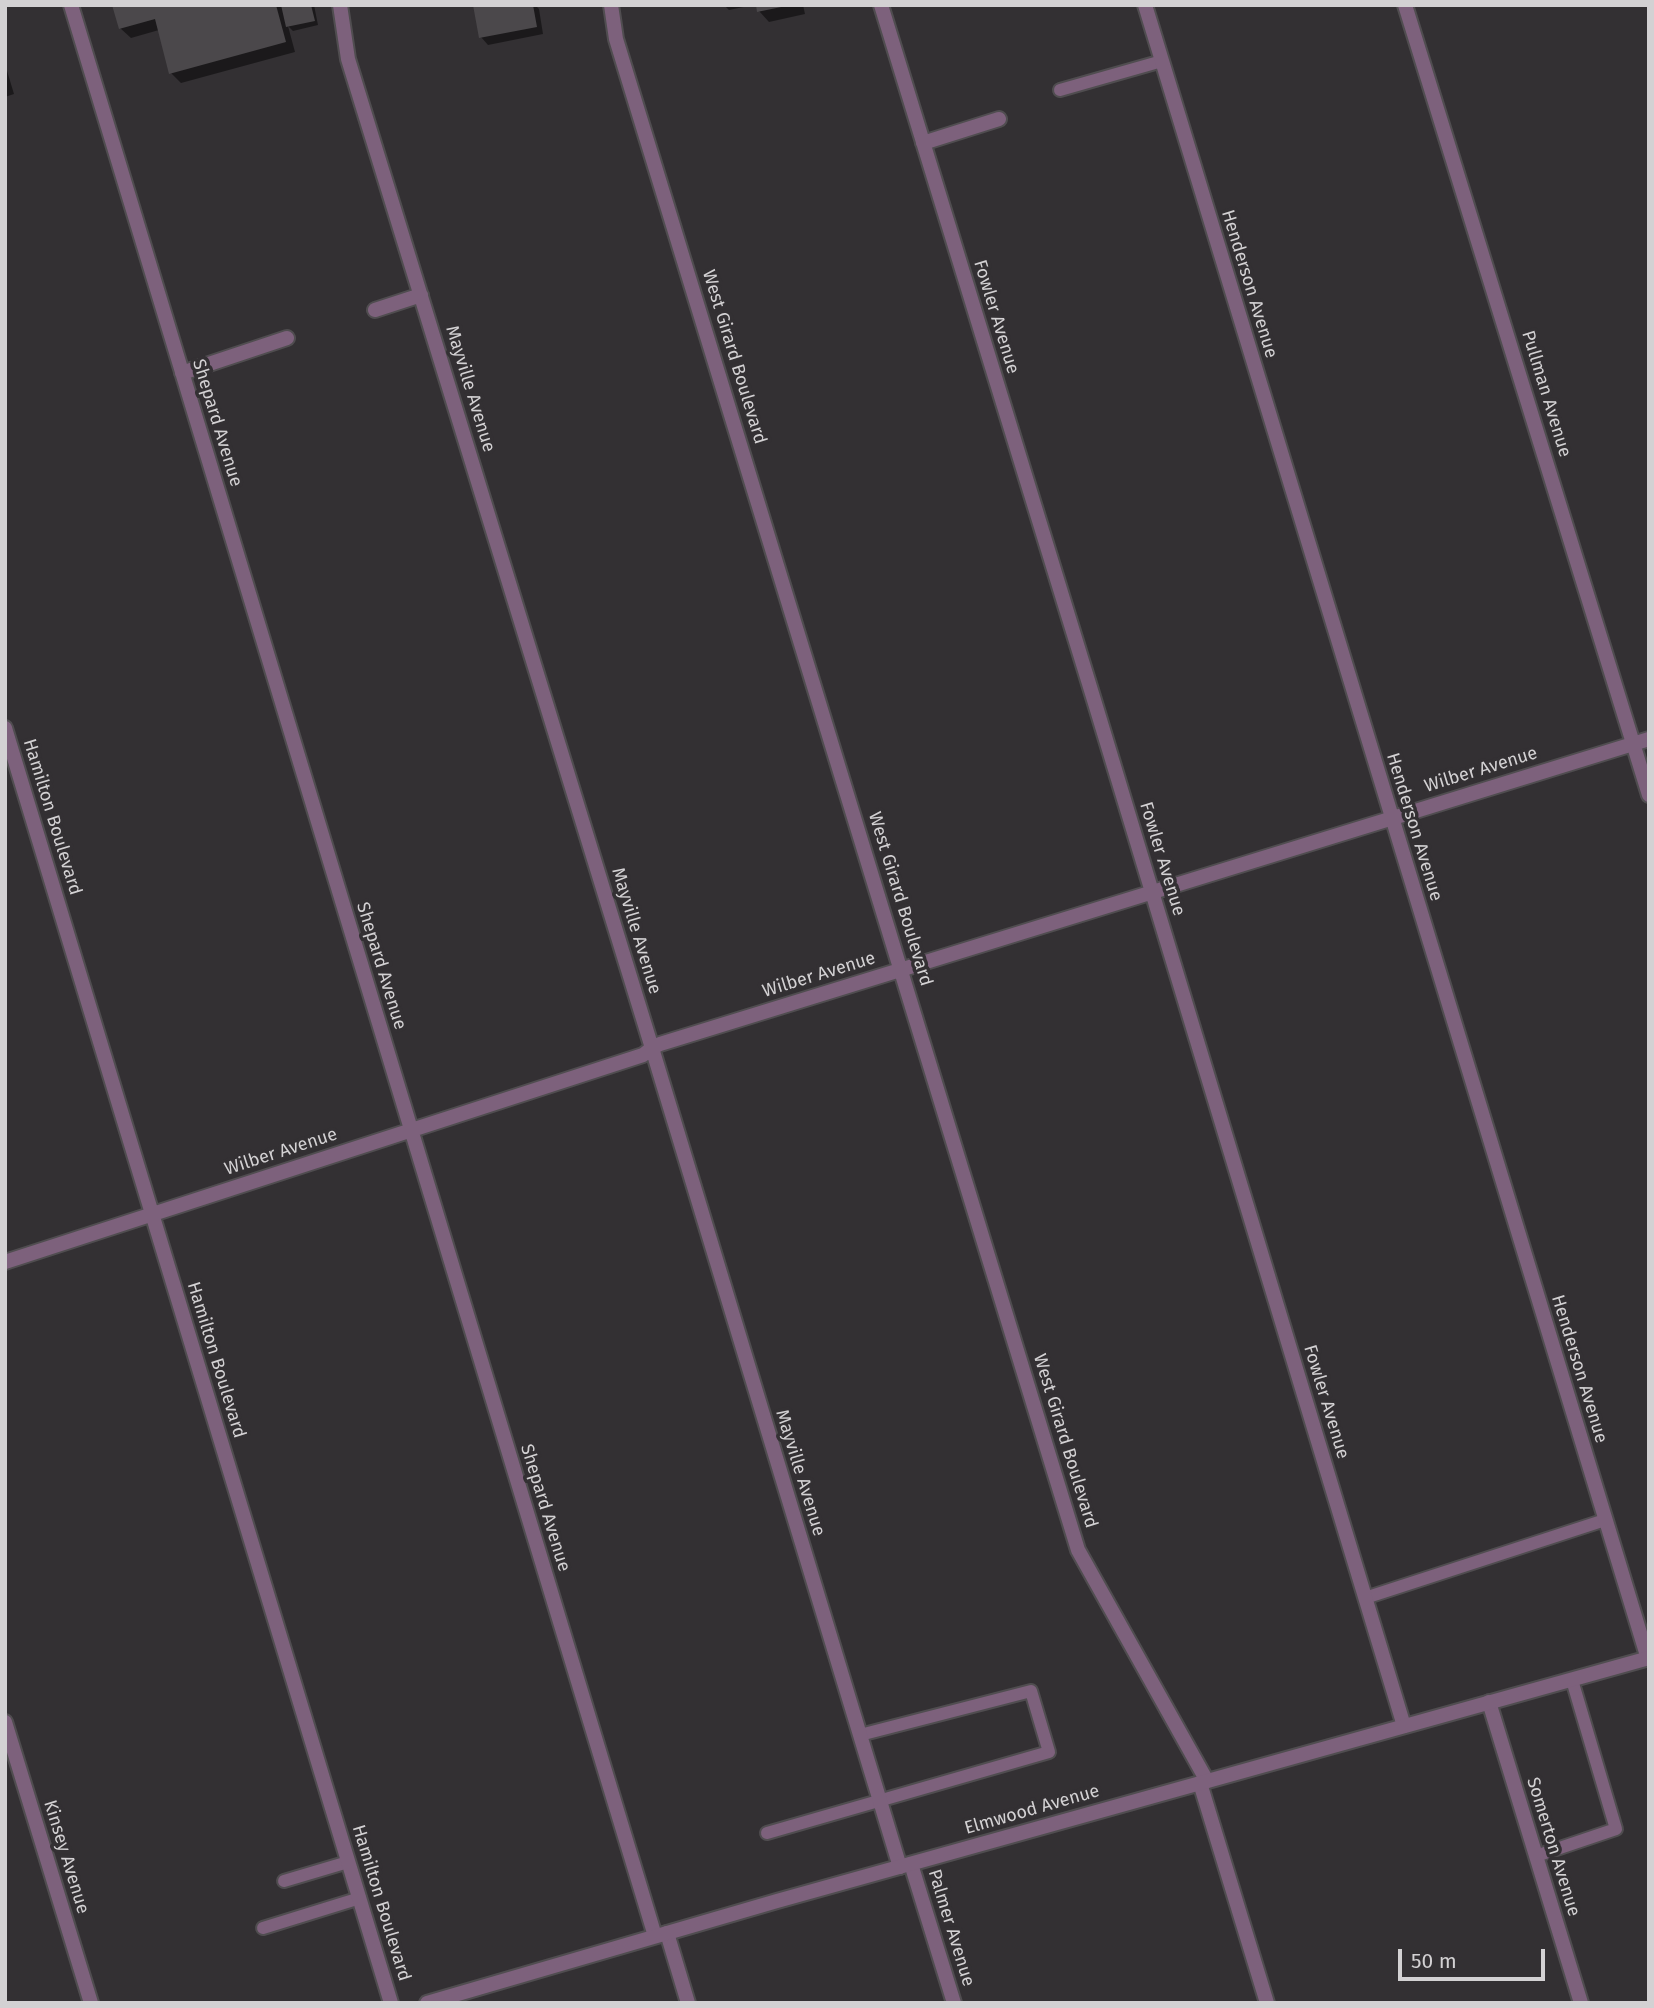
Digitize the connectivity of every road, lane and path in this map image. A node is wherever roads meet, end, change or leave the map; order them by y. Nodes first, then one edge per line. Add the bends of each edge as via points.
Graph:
1 (71, 5) edge
2 (340, 5) edge
3 (611, 5) edge
4 (881, 5) edge
5 (1144, 5) edge
6 (1405, 5) edge
7 (1161, 61) junction
8 (1060, 90) dead end
9 (999, 118) dead end
10 (923, 143) junction
11 (421, 295) junction
12 (375, 310) dead end
13 (286, 338) dead end
14 (181, 373) junction
15 (5, 728) edge
16 (1649, 739) edge
17 (1633, 743) junction
18 (1649, 795) edge
19 (1391, 818) junction
20 (1152, 893) junction
21 (902, 970) junction
22 (652, 1048) junction
23 (410, 1131) junction
24 (152, 1214) junction
25 (5, 1262) edge
26 (1605, 1520) junction
27 (1365, 1598) junction
28 (1648, 1659) edge
29 (1572, 1680) junction
30 (1489, 1702) junction
31 (5, 1722) edge
32 (1404, 1726) junction
33 (860, 1735) junction
34 (1204, 1782) junction
35 (880, 1801) junction
36 (767, 1833) dead end
37 (1536, 1856) junction
38 (348, 1862) junction
39 (906, 1865) junction
40 (284, 1881) dead end
41 (360, 1899) junction
42 (263, 1928) dead end
43 (661, 1935) junction
44 (443, 2001) edge
45 (91, 2003) edge
46 (391, 2003) edge
47 (426, 2003) edge
48 (688, 2003) edge
49 (954, 2003) edge
50 (1267, 2003) edge
51 (1581, 2003) edge

1 - 14 street, Shepard Avenue
2 - 11 street, Mayville Avenue via 348,59
3 - 21 street, West Girard Boulevard via 616,39
4 - 10 street, Fowler Avenue
5 - 7 street, Henderson Avenue
6 - 17 street, Pullman Avenue
7 - 8 lane
7 - 19 street, Henderson Avenue
9 - 10 street
10 - 20 street, Fowler Avenue
11 - 12 street
11 - 22 street, Mayville Avenue
13 - 14 street
14 - 23 street, Shepard Avenue
15 - 24 street, Hamilton Boulevard
16 - 17 street, Wilber Avenue
17 - 18 street, Pullman Avenue
17 - 19 street, Wilber Avenue
19 - 20 street, Wilber Avenue
19 - 26 street, Henderson Avenue
20 - 21 street, Wilber Avenue
20 - 27 street, Fowler Avenue
21 - 22 street, Wilber Avenue
21 - 34 street, West Girard Boulevard via 1078,1550
22 - 23 street, Wilber Avenue via 643,1055
22 - 33 street, Mayville Avenue
23 - 24 street, Wilber Avenue
23 - 43 street, Shepard Avenue
24 - 25 street, Wilber Avenue
24 - 38 street, Hamilton Boulevard
26 - 27 lane
26 - 28 street, Henderson Avenue
27 - 32 street, Fowler Avenue
28 - 29 street, Elmwood Avenue
29 - 30 street, Elmwood Avenue
29 - 37 lane via 1616,1829
30 - 32 street, Elmwood Avenue
30 - 37 street, Somerton Avenue
31 - 45 street, Kinsey Avenue
32 - 34 street, Elmwood Avenue
33 - 35 street, Mayville Avenue
33 - 35 lane via 1031,1691 1049,1752
34 - 39 street, Elmwood Avenue
34 - 50 street, West Girard Boulevard
35 - 36 lane
35 - 39 street, Mayville Avenue
37 - 51 street, Somerton Avenue
38 - 40 lane
38 - 41 street, Hamilton Boulevard
39 - 43 street, Elmwood Avenue
39 - 49 street, Palmer Avenue
41 - 42 lane
41 - 46 street, Hamilton Boulevard
43 - 44 street, Elmwood Avenue
43 - 48 street, Shepard Avenue
44 - 47 street, Elmwood Avenue

